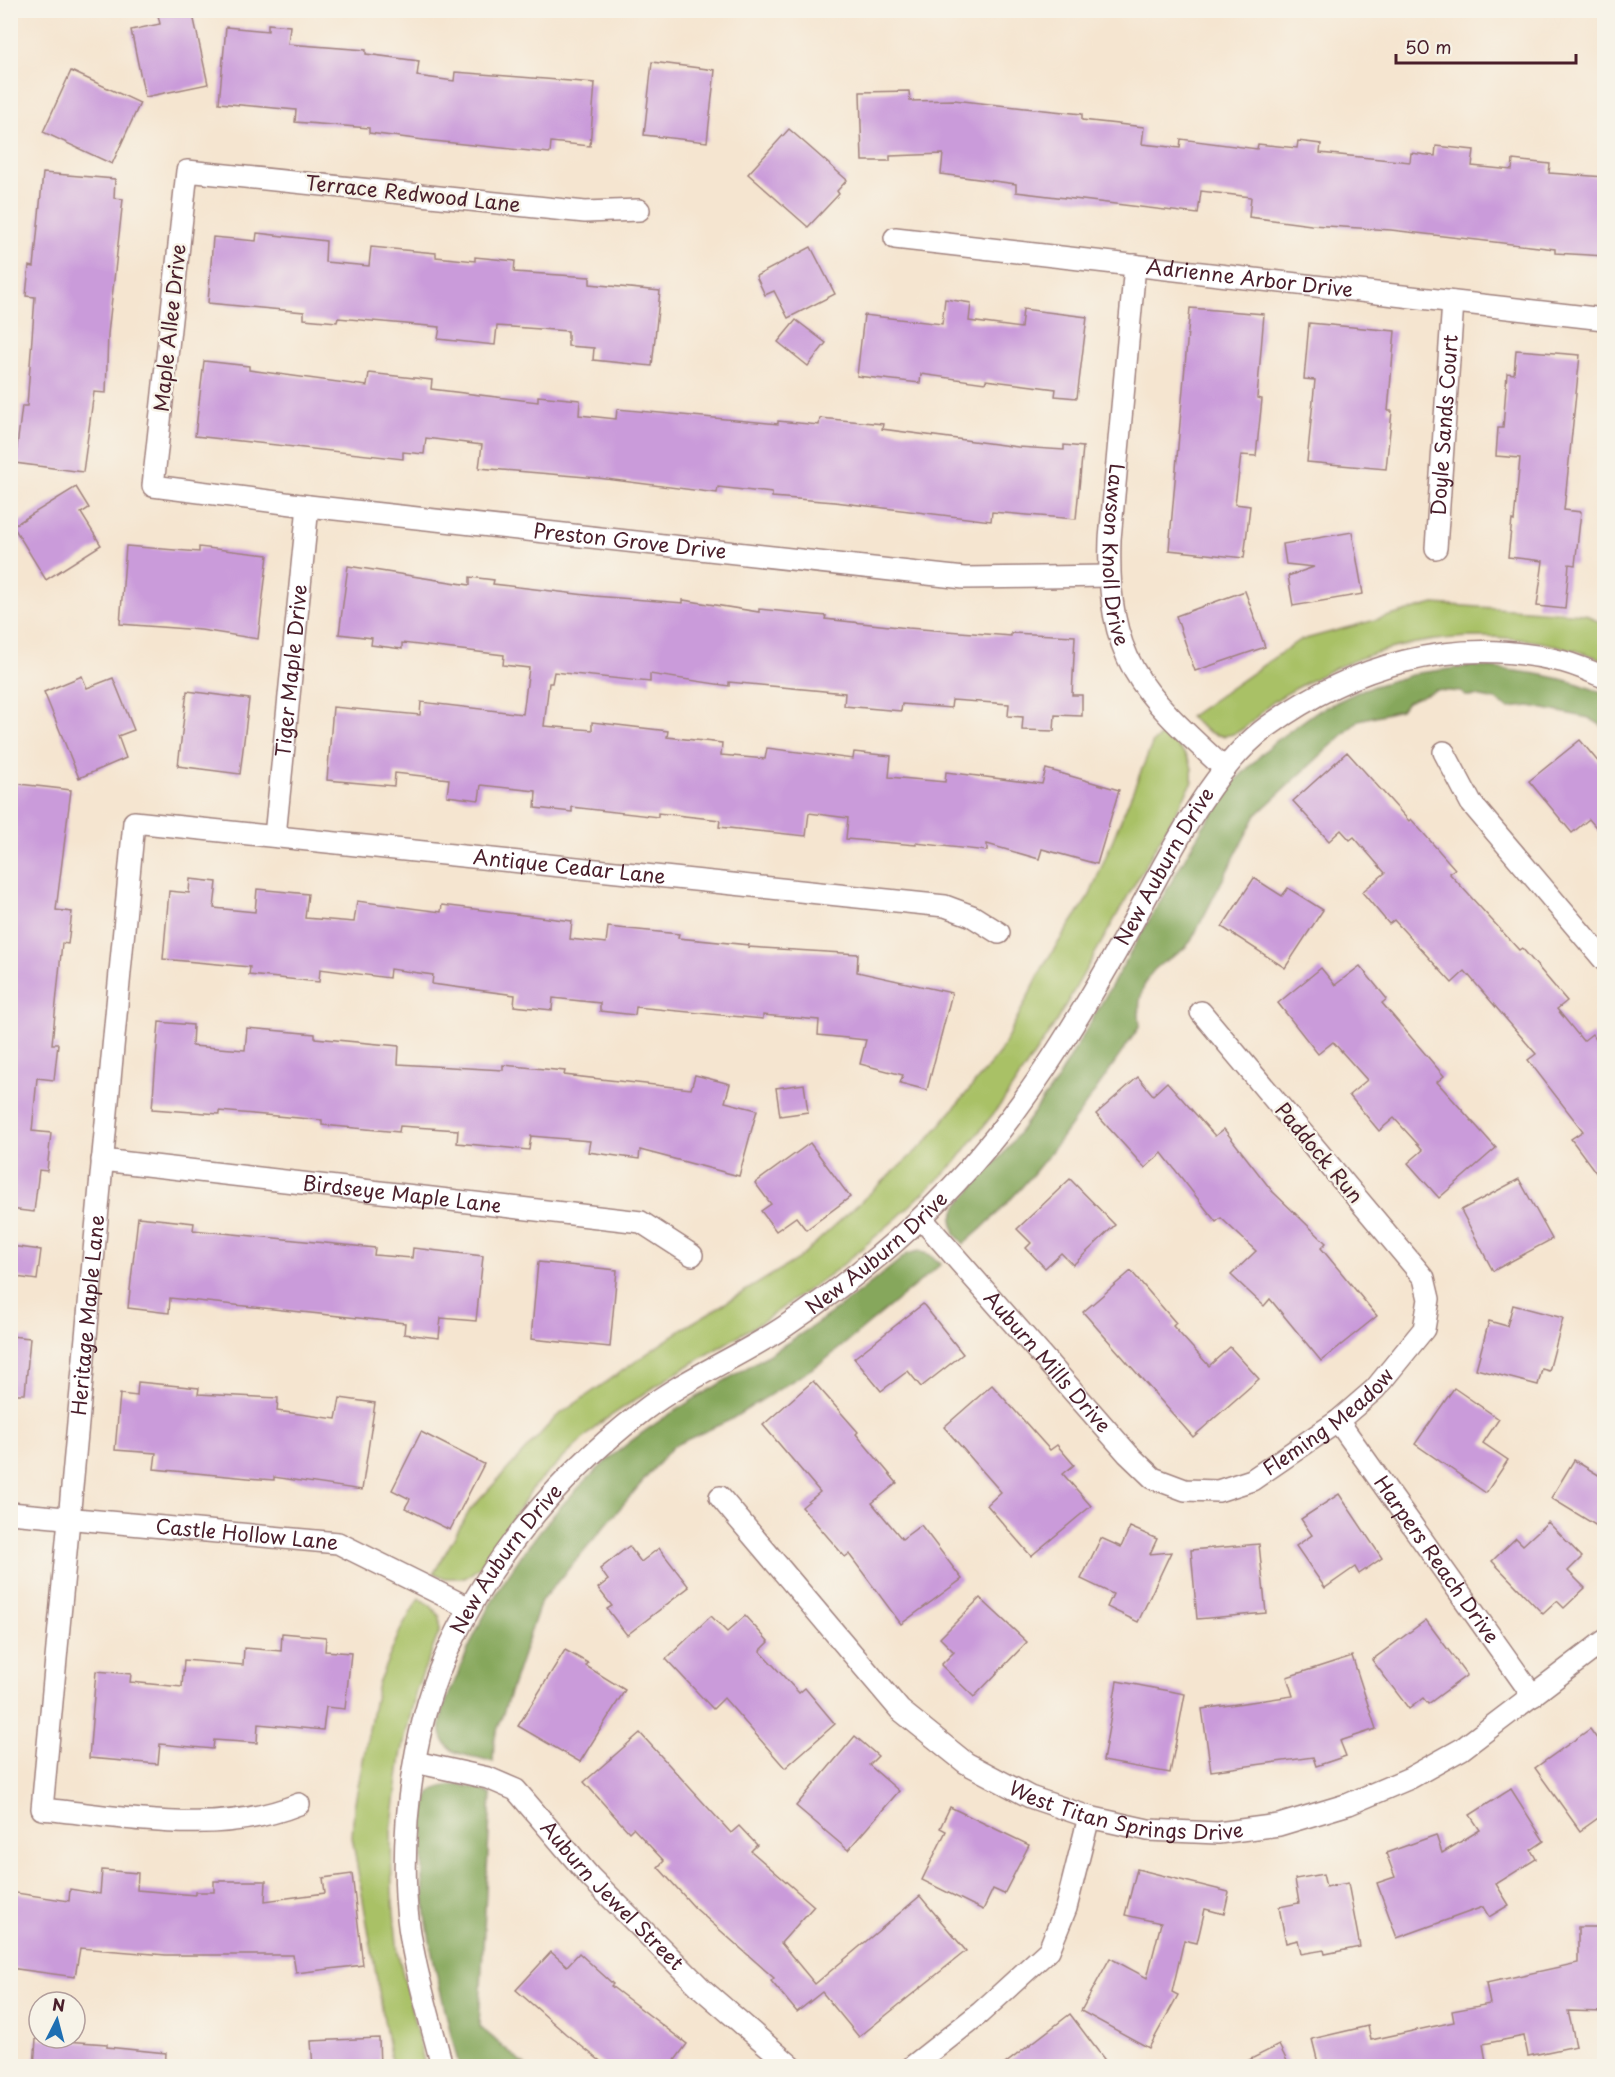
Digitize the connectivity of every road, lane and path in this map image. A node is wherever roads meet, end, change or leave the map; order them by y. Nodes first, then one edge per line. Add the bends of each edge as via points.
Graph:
1 (187, 171) joint
2 (639, 210) dead end
3 (896, 238) dead end
4 (1135, 265) junction
5 (1454, 302) junction
6 (1605, 319) edge
7 (153, 486) joint
8 (308, 506) junction
9 (1436, 548) dead end
10 (1108, 576) junction
11 (1605, 677) edge
12 (1444, 752) dead end
13 (1226, 769) junction
14 (134, 822) joint
15 (274, 836) junction
16 (999, 933) dead end
17 (1605, 960) edge
18 (1201, 1012) dead end
19 (102, 1160) junction
20 (922, 1219) junction
21 (692, 1255) dead end
22 (1429, 1299) joint
23 (1338, 1421) junction
24 (1185, 1490) joint
25 (720, 1497) dead end
26 (10, 1513) edge
27 (68, 1518) junction
28 (469, 1608) junction
29 (1605, 1641) edge
30 (1533, 1696) junction
31 (415, 1762) junction
32 (299, 1804) dead end
33 (1089, 1817) junction
34 (442, 2067) edge
35 (791, 2067) edge
36 (914, 2067) edge

1 - 2 street, Terrace Redwood Lane via 585,212
1 - 7 street, Maple Allee Drive
3 - 4 street, Adrienne Arbor Drive
4 - 5 street, Adrienne Arbor Drive
4 - 10 street, Lawson Knoll Drive
5 - 6 street, Adrienne Arbor Drive
5 - 9 street, Doyle Sands Court
7 - 8 street, Preston Grove Drive
8 - 10 street, Preston Grove Drive via 964,578
8 - 15 street, Tiger Maple Drive
10 - 13 street, Lawson Knoll Drive via 1112,611 1126,659 1149,694
11 - 13 street, New Auburn Drive via 1560,660 1503,652 1446,653 1383,665 1321,691 1261,730
12 - 17 street via 1471,803
13 - 20 street, New Auburn Drive via 1198,805 1106,971 1045,1068 985,1150
14 - 15 street, Antique Cedar Lane
14 - 19 street, Heritage Maple Lane
15 - 16 street, Antique Cedar Lane via 945,906 972,916
18 - 22 street, Paddock Run via 1424,1278
19 - 21 street, Birdseye Maple Lane via 641,1222
19 - 27 street, Heritage Maple Lane
20 - 24 street, Auburn Mills Drive via 1128,1454 1153,1478
20 - 28 street, New Auburn Drive via 858,1274 782,1329 648,1407 588,1456 497,1561
22 - 23 street, Fleming Meadow via 1424,1329 1375,1389
23 - 24 street, Fleming Meadow via 1252,1480 1218,1491
23 - 30 street, Harpers Reach Drive
25 - 33 street, West Titan Springs Drive via 900,1710 966,1763 1030,1797
26 - 27 street, Castle Hollow Lane
27 - 28 street, Castle Hollow Lane via 338,1543
27 - 32 street, Heritage Maple Lane via 42,1809 229,1822 271,1816
28 - 31 street, New Auburn Drive via 446,1654
29 - 30 street, West Titan Springs Drive
30 - 33 street, West Titan Springs Drive via 1462,1749 1410,1778 1350,1804 1279,1825 1218,1833 1148,1830
31 - 34 street, New Auburn Drive via 406,1821 406,1900
31 - 35 street, Auburn Jewel Street via 488,1778 516,1790 591,1877 702,1989
33 - 36 street via 1066,1908 1049,1950

